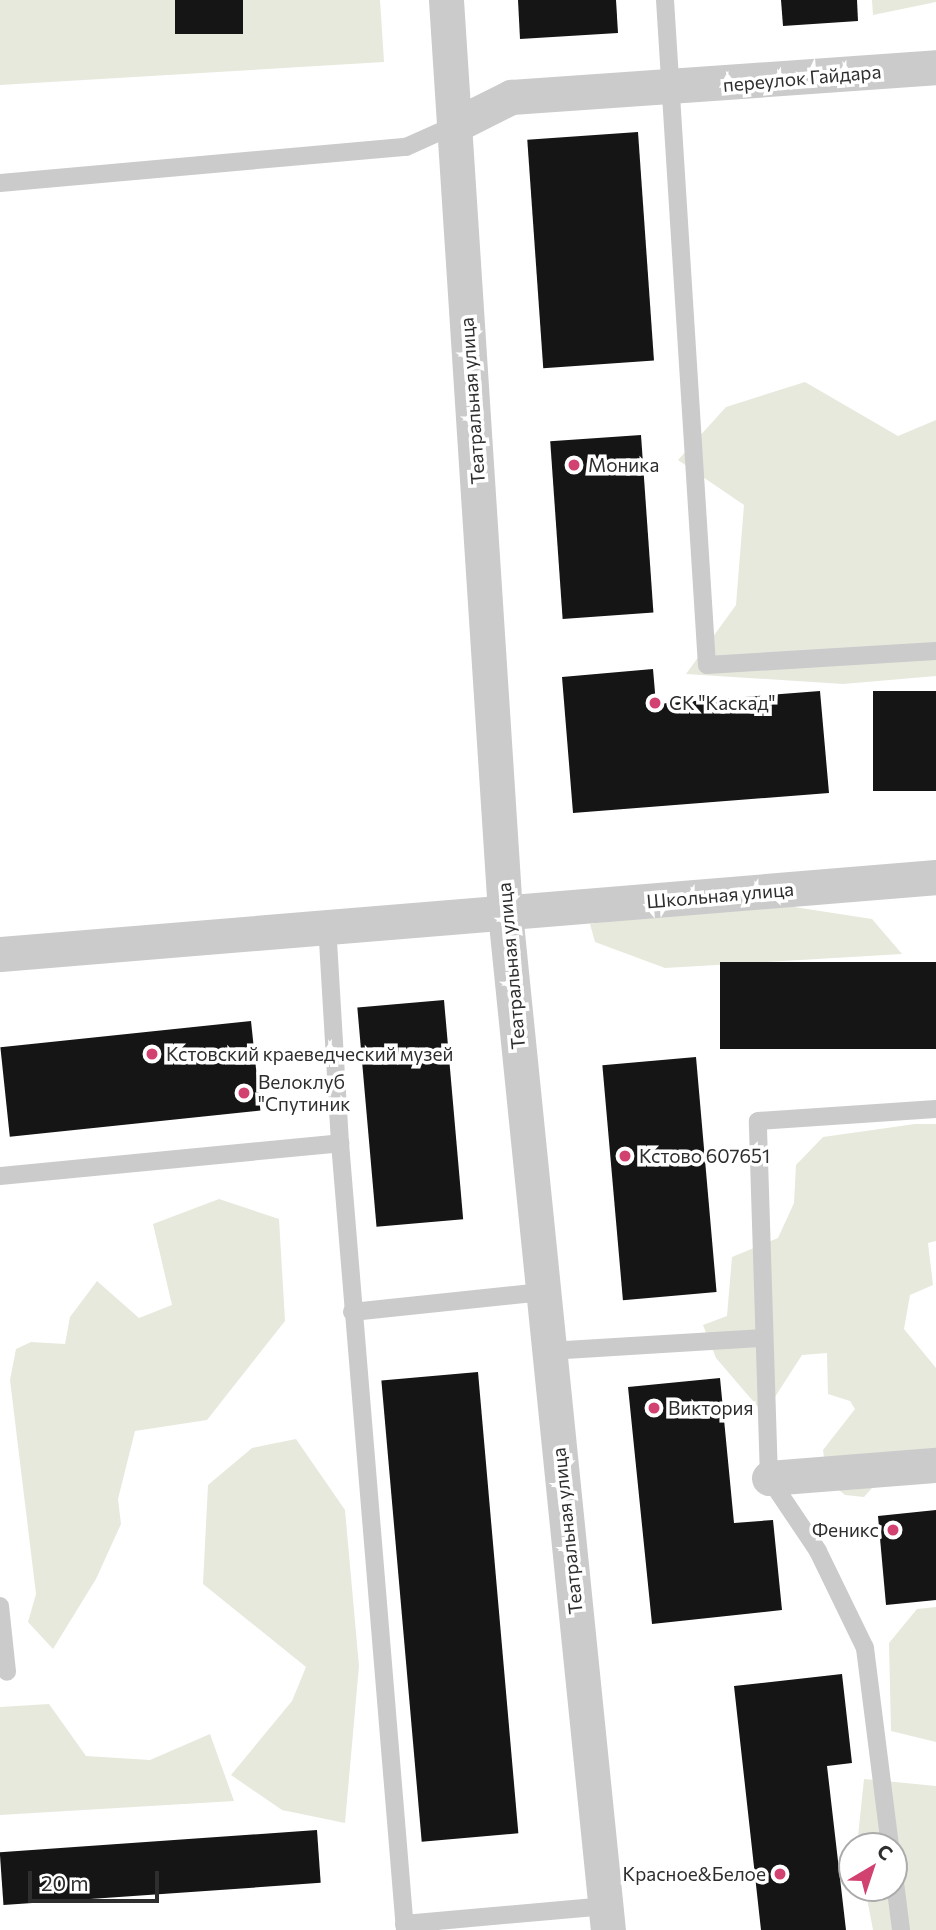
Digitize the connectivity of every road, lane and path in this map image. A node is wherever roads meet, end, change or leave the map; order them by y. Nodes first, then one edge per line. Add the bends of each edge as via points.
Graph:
1 (446, 0) edge
2 (665, 0) edge
3 (936, 67) edge
4 (668, 89) junction
5 (455, 125) junction
6 (0, 183) edge
7 (936, 651) edge
8 (936, 877) edge
9 (505, 912) junction
10 (327, 927) junction
11 (0, 954) edge
12 (936, 1109) edge
13 (340, 1143) junction
14 (0, 1176) edge
15 (543, 1292) junction
16 (352, 1312) junction
17 (764, 1338) junction
18 (549, 1351) junction
19 (936, 1465) edge
20 (768, 1478) junction
21 (0, 1606) edge
22 (7, 1672) dead end
23 (888, 1832) edge
24 (897, 1902) edge
25 (607, 1918) edge
26 (404, 1927) edge
27 (901, 1930) edge

1 - 5 street, Театральная улица
2 - 4 lane
3 - 4 street, переулок Гайдара
4 - 5 street, переулок Гайдара via 511,97
4 - 7 lane via 707,665
5 - 6 lane via 406,147
5 - 9 street, Театральная улица
8 - 9 street, Школьная улица
9 - 10 street, Школьная улица
9 - 15 street, Театральная улица
10 - 11 street, Школьная улица
10 - 13 lane
12 - 17 lane via 758,1121
13 - 14 lane
13 - 16 lane
15 - 16 lane
15 - 18 street, Театральная улица
16 - 26 lane
17 - 18 lane
17 - 20 lane
18 - 25 street, Театральная улица
19 - 20 street
20 - 23 lane via 818,1551 865,1648
21 - 22 lane
24 - 27 lane
25 - 26 lane

